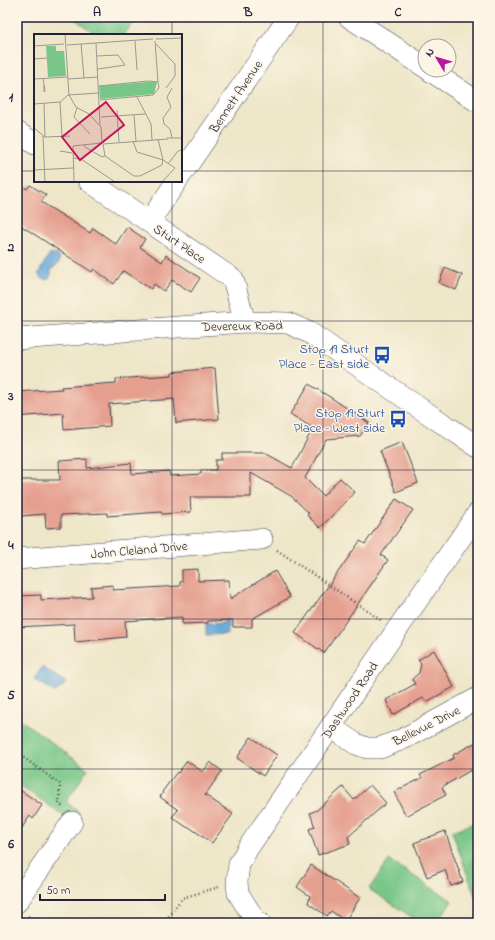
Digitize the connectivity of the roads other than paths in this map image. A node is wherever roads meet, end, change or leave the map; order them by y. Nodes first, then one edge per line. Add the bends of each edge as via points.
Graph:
1 (289, 17) edge
2 (349, 17) edge
3 (417, 62) edge
4 (441, 78) edge
5 (478, 102) edge
6 (17, 132) edge
7 (34, 143) edge
8 (182, 174) edge
9 (90, 182) edge
10 (176, 182) edge
11 (149, 222) junction
12 (244, 322) junction
13 (17, 339) edge
14 (478, 447) edge
15 (478, 513) edge
16 (262, 539) road end
17 (17, 559) edge
18 (478, 698) edge
19 (330, 727) junction
20 (72, 822) road end
21 (17, 902) edge
22 (260, 923) edge

1 - 8 street, Bennett Avenue
2 - 3 street
4 - 5 street
6 - 7 street
9 - 11 street, Sturt Place
10 - 11 street
11 - 12 street, Sturt Place via 233,278
12 - 13 street, Devereux Road
12 - 14 street, Devereux Road via 288,323 310,333
15 - 19 street, Dashwood Road
16 - 17 street, John Cleland Drive
18 - 19 street, Bellevue Drive via 405,738 380,748 367,748 356,744
19 - 22 street, Dashwood Road via 239,864 238,888 255,920
20 - 21 street

